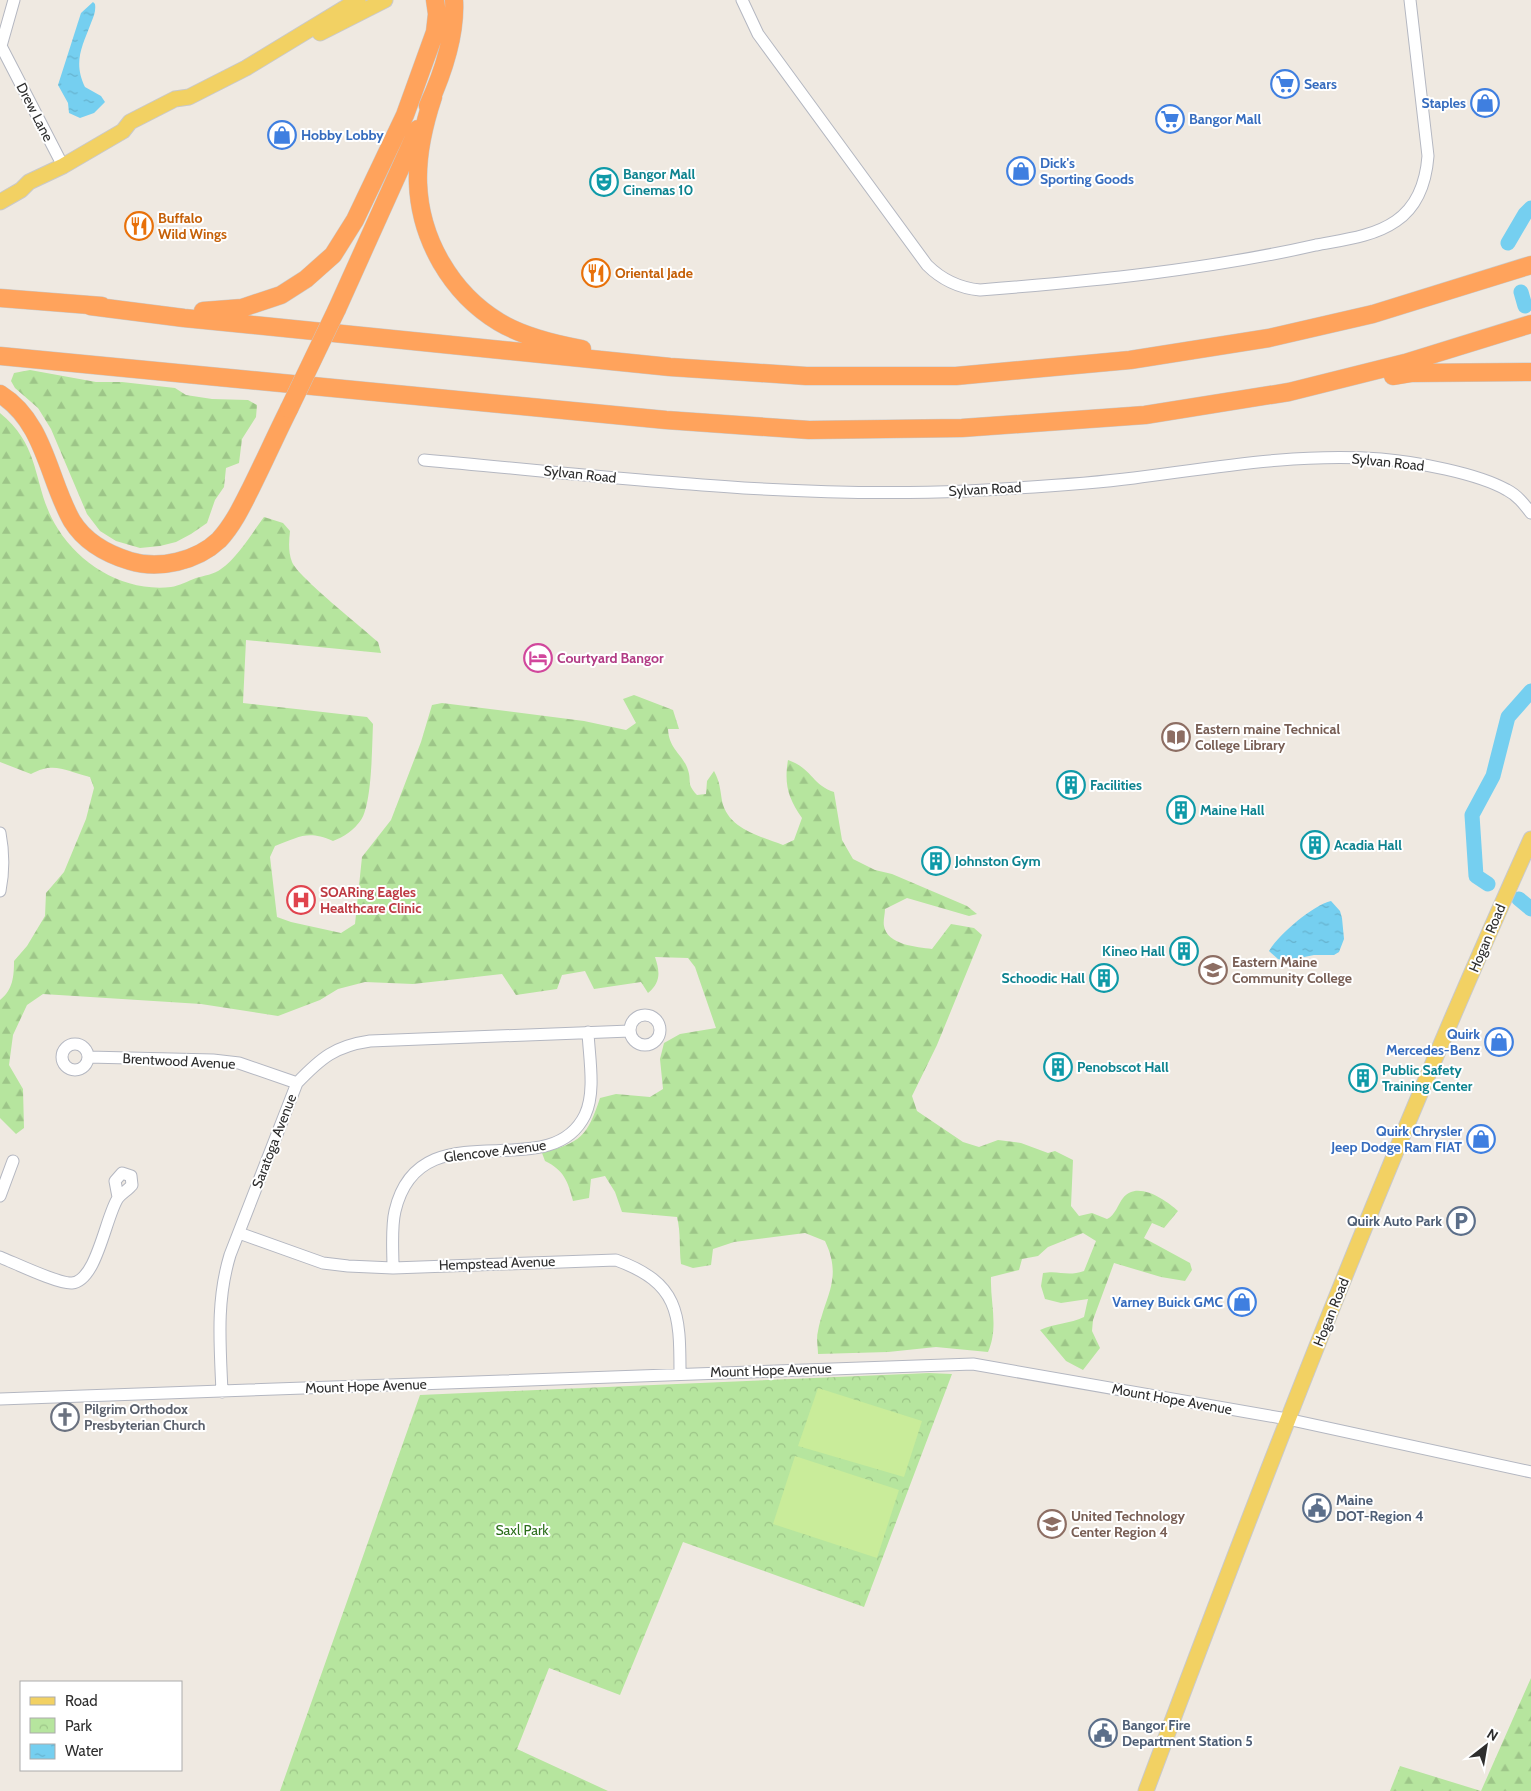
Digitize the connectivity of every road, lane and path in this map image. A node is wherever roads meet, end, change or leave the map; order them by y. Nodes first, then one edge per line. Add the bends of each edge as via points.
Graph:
1 (14, 0) edge
2 (358, 0) edge
3 (385, 0) edge
4 (435, 0) edge
5 (454, 0) edge
6 (742, 0) edge
7 (1410, 0) edge
8 (1, 46) edge
9 (280, 49) junction
10 (432, 97) junction
11 (63, 166) junction
12 (29, 182) junction
13 (0, 191) edge
14 (0, 202) edge
15 (1531, 266) edge
16 (0, 298) edge
17 (90, 306) junction
18 (1531, 324) edge
19 (0, 356) edge
20 (1531, 372) edge
21 (761, 373) junction
22 (1289, 392) junction
23 (0, 394) edge
24 (424, 460) dead end
25 (1531, 513) edge
26 (0, 833) edge
27 (1531, 839) edge
28 (0, 891) edge
29 (630, 1031) dead end
30 (588, 1032) junction
31 (88, 1057) dead end
32 (297, 1083) junction
33 (14, 1161) dead end
34 (0, 1196) edge
35 (118, 1197) dead end
36 (239, 1233) junction
37 (0, 1257) edge
38 (393, 1268) junction
39 (680, 1373) junction
40 (222, 1392) junction
41 (0, 1399) edge
42 (1287, 1419) junction
43 (1531, 1472) edge
44 (1146, 1791) edge

1 - 8 street, Drew Lane
2 - 9 main road via 297,35
3 - 9 main road via 302,42
4 - 17 highway via 435,32 396,138 345,238 319,268 280,295 218,312
5 - 10 highway via 451,38
6 - 7 street via 758,34 927,265 956,285 980,290 1144,274 1268,255 1367,234 1397,221 1408,211 1421,190 1428,156
8 - 11 street, Drew Lane
9 - 11 main road via 188,97 180,106 132,132 123,131
10 - 21 highway via 422,139 418,182 426,230 444,266 485,313 516,330 572,347
10 - 23 highway, bridge via 289,409 237,515 218,540 184,560 150,564 103,551 74,523 30,424
11 - 12 main road
12 - 13 main road via 19,181
12 - 14 main road via 22,190
15 - 21 highway via 1364,316 1269,338 1130,360 956,376
16 - 17 highway
17 - 21 highway via 670,367
18 - 22 highway via 1405,363
19 - 22 highway via 646,419 810,430 962,428 1145,415
20 - 22 highway via 1411,373
24 - 25 street, Sylvan Road via 710,486 880,492 1056,485 1285,458 1383,459 1486,481 1508,490
26 - 28 street via 4,873
27 - 42 main road, Hogan Road via 1486,939
29 - 30 street, Saratoga Avenue
30 - 32 street, Saratoga Avenue via 349,1044 332,1051
30 - 38 street, Glencove Avenue via 590,1093 586,1114 578,1125 554,1144 454,1152 423,1166 403,1188 396,1207
31 - 32 street, Brentwood Avenue via 239,1063
32 - 36 street, Saratoga Avenue
33 - 34 street
35 - 37 street via 92,1263 78,1281 64,1282
36 - 38 street, Hempstead Avenue via 323,1263
36 - 40 street, Saratoga Avenue via 222,1282 219,1333
38 - 39 street, Hempstead Avenue via 616,1260 648,1274 673,1301 680,1334
39 - 40 street, Mount Hope Avenue
39 - 42 street, Mount Hope Avenue via 973,1364
40 - 41 street, Mount Hope Avenue
42 - 43 street, Mount Hope Avenue
42 - 44 main road, Hogan Road

